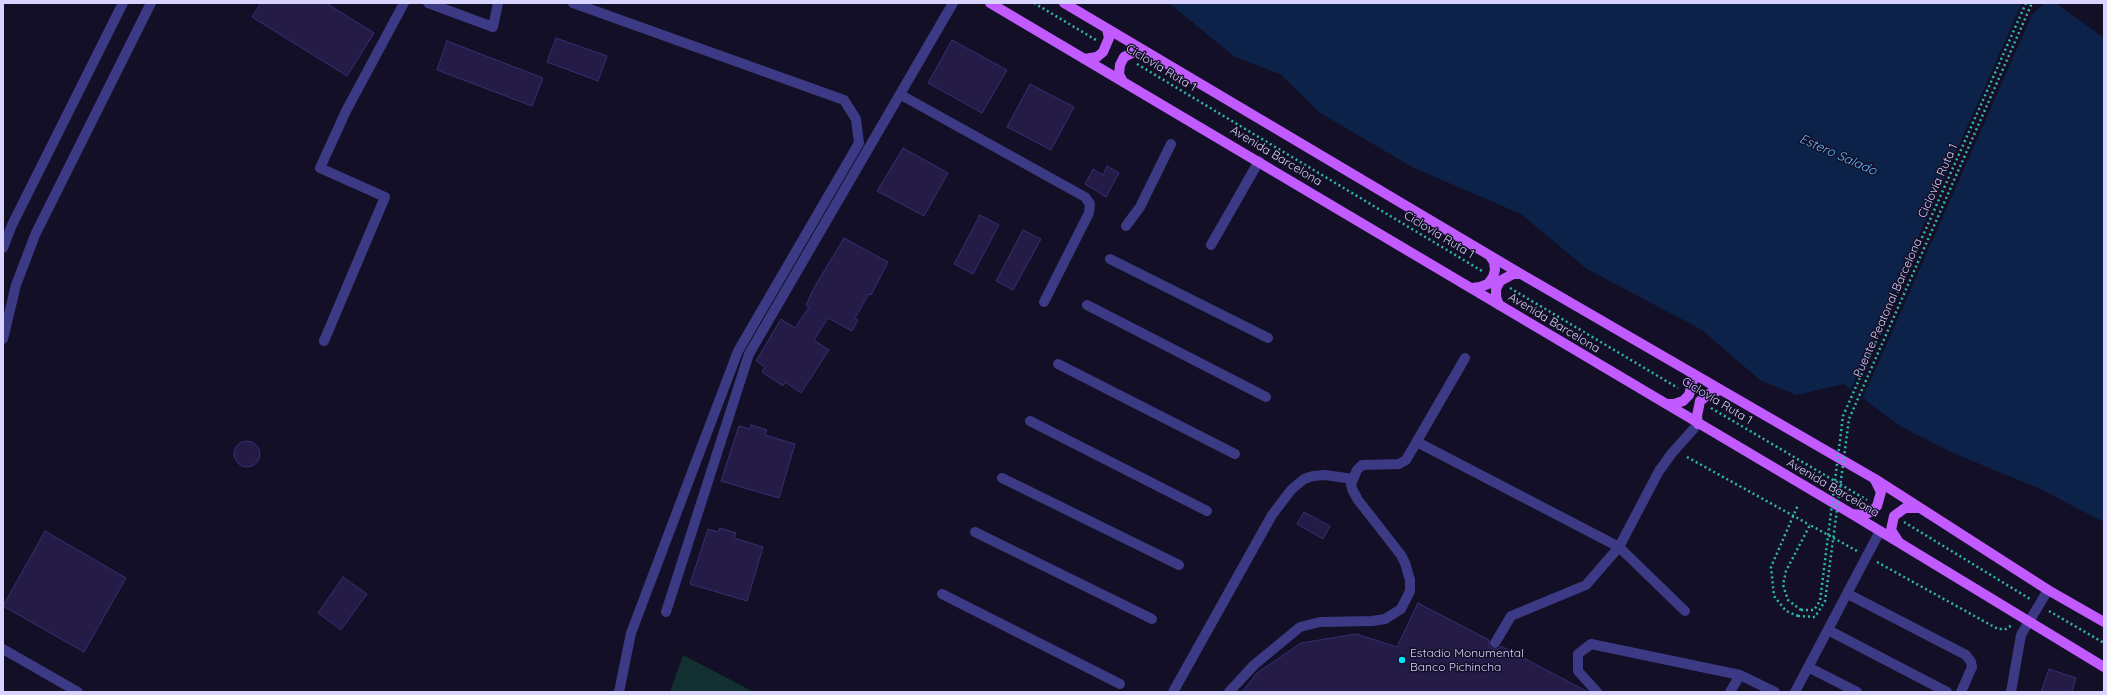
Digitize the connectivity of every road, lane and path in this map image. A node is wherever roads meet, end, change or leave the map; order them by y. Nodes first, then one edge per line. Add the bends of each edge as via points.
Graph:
1 (124, 3) edge
2 (151, 3) edge
3 (404, 3) edge
4 (428, 3) edge
5 (498, 3) edge
6 (572, 3) edge
7 (953, 3) edge
8 (990, 3) edge
9 (1034, 3) edge
10 (1064, 3) edge
11 (2026, 3) edge
12 (2032, 3) edge
13 (1106, 29) junction
14 (1107, 46) junction
15 (1145, 51) junction
16 (1124, 56) junction
17 (1084, 59) junction
18 (1123, 82) junction
19 (901, 95) junction
20 (1171, 144) dead end
21 (1258, 160) junction
22 (1126, 226) dead end
23 (1211, 245) dead end
24 (3, 248) edge
25 (1490, 256) junction
26 (1110, 259) dead end
27 (1521, 274) junction
28 (1496, 279) junction
29 (1472, 288) junction
30 (1044, 302) dead end
31 (1087, 304) dead end
32 (1499, 305) junction
33 (1268, 338) dead end
34 (3, 339) edge
35 (324, 341) dead end
36 (1465, 358) dead end
37 (1058, 364) dead end
38 (1692, 373) junction
39 (1721, 390) junction
40 (1689, 395) junction
41 (1266, 397) dead end
42 (1700, 401) junction
43 (1666, 404) junction
44 (1030, 421) dead end
45 (1698, 424) junction
46 (1417, 442) junction
47 (1236, 454) dead end
48 (1687, 457) dead end
49 (1002, 478) dead end
50 (1353, 479) junction
51 (1875, 479) junction
52 (1798, 505) dead end
53 (1877, 506) junction
54 (1919, 508) junction
55 (1207, 511) dead end
56 (1852, 514) junction
57 (1793, 516) junction
58 (1894, 516) junction
59 (1810, 525) junction
60 (1880, 531) junction
61 (975, 532) dead end
62 (1898, 542) junction
63 (1619, 547) junction
64 (1868, 557) junction
65 (1179, 565) dead end
66 (2048, 590) junction
67 (942, 594) dead end
68 (1848, 594) junction
69 (2029, 598) junction
70 (2040, 605) junction
71 (666, 612) dead end
72 (1685, 612) dead end
73 (2018, 616) junction
74 (1152, 619) dead end
75 (2028, 622) junction
76 (2104, 622) edge
77 (1828, 630) junction
78 (1495, 643) dead end
79 (2104, 643) edge
80 (3, 649) edge
81 (1808, 667) junction
82 (2104, 667) edge
83 (1740, 675) junction
84 (1120, 684) dead end
85 (78, 692) edge
86 (619, 692) edge
87 (1173, 692) edge
88 (1230, 692) edge
89 (1598, 692) edge
90 (1730, 692) edge
91 (1776, 692) edge
92 (1795, 692) edge
93 (1857, 692) edge
94 (1947, 692) edge
95 (1961, 692) edge
96 (2011, 692) edge

1 - 24 street via 12,225
2 - 34 street via 35,235 16,285
3 - 35 street via 346,111 320,168 385,197
4 - 5 street via 493,27
6 - 86 street via 844,100 856,119 859,143 738,351 631,634
7 - 19 street
8 - 17 main road, Avenida Barcelona
9 - 14 path, Ciclovía Ruta 1
10 - 13 main road, Avenida Barcelona
11 - 59 path, Ciclovía Ruta 1, bridge via 1843,416 1820,601 1814,610 1801,610 1788,600 1783,585 1786,571
12 - 57 path, Puente Peatonal Barcelona, bridge via 1849,419 1825,601 1815,617 1798,616 1786,611 1774,596 1771,567
13 - 14 main road
13 - 15 main road, Avenida Barcelona
14 - 17 main road via 1097,57
15 - 16 main road via 1138,50
15 - 25 main road, Avenida Barcelona
16 - 18 main road via 1119,74
16 - 28 path, Ciclovía Ruta 1
17 - 18 main road, Avenida Barcelona
18 - 21 main road, Avenida Barcelona
19 - 30 street via 1085,197 1090,204 1089,213
19 - 71 street via 749,354
20 - 22 street via 1140,207
21 - 23 street
21 - 29 main road, Avenida Barcelona
25 - 27 main road, Avenida Barcelona
25 - 28 main road via 1494,262
26 - 33 street
27 - 28 main road
27 - 38 main road, Avenida Barcelona
28 - 29 main road via 1480,288
28 - 32 main road
28 - 40 path, Ciclovía Ruta 1
29 - 32 main road, Avenida Barcelona
31 - 41 street
32 - 43 main road, Avenida Barcelona
36 - 46 street
37 - 47 street
38 - 39 main road, Avenida Barcelona
38 - 40 main road
39 - 42 main road via 1712,392
39 - 51 main road, Avenida Barcelona
40 - 43 main road via 1683,401
42 - 45 main road
42 - 53 path, Ciclovía Ruta 1
43 - 45 main road, Avenida Barcelona
44 - 55 street
45 - 56 main road, Avenida Barcelona
45 - 63 street via 1659,471
46 - 50 street via 1403,462 1366,463 1358,467
46 - 63 street
48 - 57 path
49 - 65 street
50 - 87 street via 1313,476 1304,479 1291,490 1272,515
50 - 88 street via 1352,489 1358,500 1405,563 1410,580 1408,599 1401,609 1385,619 1372,622 1320,622 1300,627 1254,665
51 - 53 main road via 1881,492
51 - 54 main road, Avenida Barcelona
52 - 57 path
53 - 56 main road via 1862,515
54 - 58 main road via 1905,508
54 - 66 main road, Avenida Barcelona
56 - 60 main road, Avenida Barcelona
57 - 59 path
58 - 62 main road via 1891,530
58 - 69 path
59 - 64 path
60 - 62 main road, Avenida Barcelona
60 - 64 street
61 - 74 street
62 - 73 main road, Avenida Barcelona
63 - 72 street
63 - 78 street via 1586,585 1511,616
64 - 68 street
64 - 73 path via 1998,629 2006,629
66 - 70 street
66 - 76 main road, Avenida Barcelona
67 - 84 street
68 - 77 street
68 - 95 street via 1966,655 1972,662 1972,667
69 - 70 path
69 - 73 path
70 - 75 street
70 - 79 path
73 - 75 main road, Avenida Barcelona
75 - 82 main road, Avenida Barcelona
75 - 96 street via 2021,634
77 - 81 street
77 - 94 street
80 - 85 street
81 - 92 street
81 - 93 street
83 - 89 street via 1591,644 1578,654 1578,671
83 - 90 street
83 - 91 street

